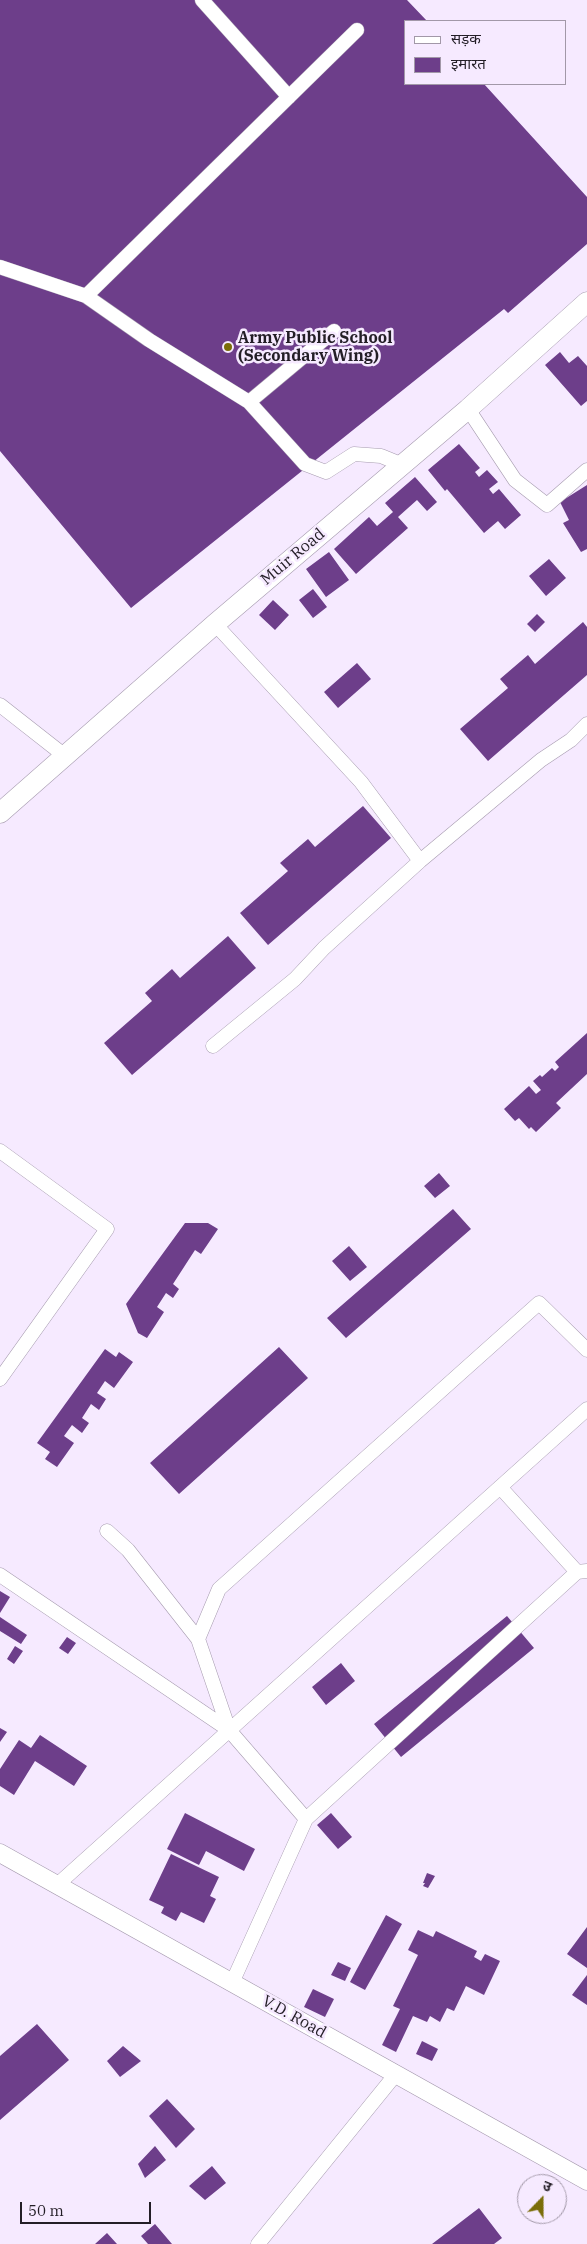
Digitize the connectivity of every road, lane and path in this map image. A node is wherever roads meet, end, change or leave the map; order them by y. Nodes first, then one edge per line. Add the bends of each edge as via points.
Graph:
1 (202, 0) edge
2 (357, 30) dead end
3 (289, 97) junction
4 (0, 267) edge
5 (86, 296) junction
6 (587, 302) edge
7 (334, 331) dead end
8 (249, 402) junction
9 (468, 409) junction
10 (403, 465) junction
11 (587, 470) edge
12 (215, 624) junction
13 (0, 705) edge
14 (587, 724) edge
15 (65, 756) junction
16 (0, 813) edge
17 (420, 861) junction
18 (212, 1046) dead end
19 (0, 1151) edge
20 (587, 1350) edge
21 (0, 1380) edge
22 (587, 1409) edge
23 (500, 1487) junction
24 (106, 1531) dead end
25 (582, 1572) edge
26 (0, 1575) edge
27 (198, 1639) junction
28 (229, 1730) junction
29 (306, 1819) junction
30 (0, 1853) edge
31 (57, 1885) junction
32 (232, 1983) junction
33 (396, 2074) junction
34 (587, 2181) edge
35 (258, 2244) edge

1 - 3 street
2 - 3 street
3 - 5 street
4 - 5 street
5 - 8 street via 149,340
6 - 9 main road, Muir Road
7 - 8 street
8 - 10 street via 305,464 326,472 354,454 381,456
9 - 10 main road, Muir Road
9 - 11 street via 515,480 547,505
10 - 12 main road, Muir Road
12 - 15 main road, Muir Road
12 - 17 street via 361,782
13 - 15 street
14 - 17 street
15 - 16 main road, Muir Road
17 - 18 street via 324,948 295,979
19 - 21 street via 107,1229
20 - 27 street via 539,1303 219,1589
22 - 23 street
23 - 25 street
23 - 28 street
24 - 27 street via 128,1550
25 - 29 street
26 - 28 street
27 - 28 street
28 - 29 street
28 - 31 street
29 - 32 street
30 - 31 street, V.D. Road
31 - 32 street, V.D. Road
32 - 33 street, V.D. Road
33 - 34 street, V.D. Road
33 - 35 street

